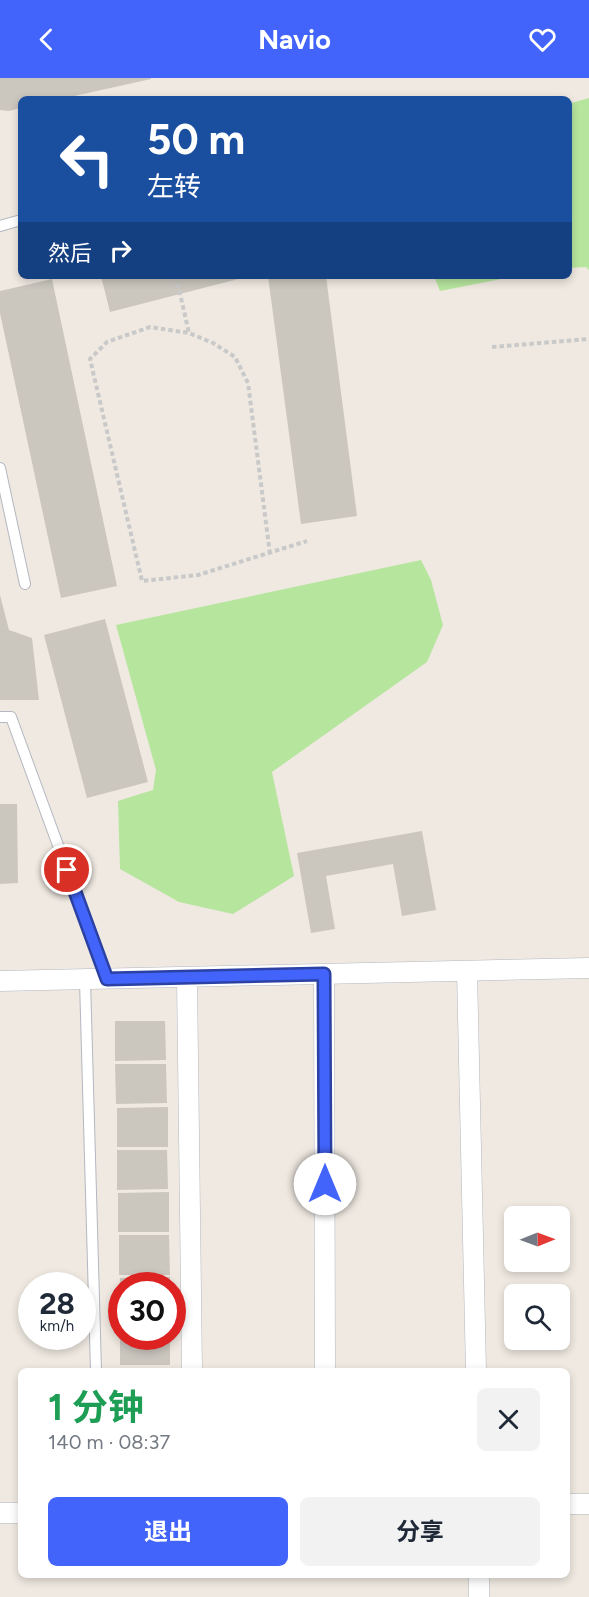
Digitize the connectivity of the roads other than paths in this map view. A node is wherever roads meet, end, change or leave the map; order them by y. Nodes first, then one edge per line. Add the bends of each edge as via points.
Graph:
1 (18, 221) edge
2 (0, 226) edge
3 (0, 468) edge
4 (25, 584) dead end
5 (0, 717) edge
6 (589, 968) edge
7 (467, 971) junction
8 (324, 974) junction
9 (187, 978) junction
10 (107, 979) junction
11 (85, 980) junction
12 (0, 981) edge
13 (96, 1368) edge
14 (192, 1368) edge
15 (325, 1368) edge
16 (476, 1368) edge
17 (570, 1504) edge
18 (589, 1504) edge
19 (0, 1513) edge
20 (18, 1513) edge
21 (479, 1578) edge
22 (479, 1597) edge

1 - 2 lane
3 - 4 lane
5 - 10 lane via 11,717
6 - 7 street
7 - 8 street
7 - 16 street
8 - 9 street
8 - 15 street
9 - 10 street
9 - 14 street
10 - 11 street
11 - 12 street
11 - 13 lane
17 - 18 street
19 - 20 street
21 - 22 street

